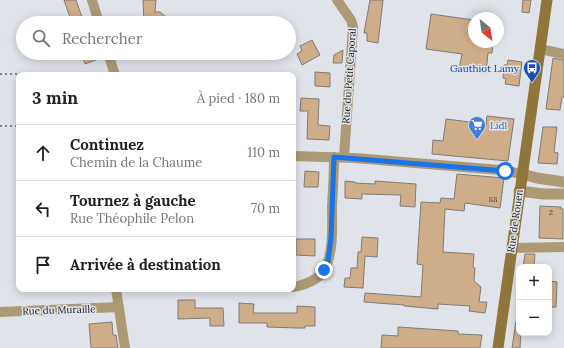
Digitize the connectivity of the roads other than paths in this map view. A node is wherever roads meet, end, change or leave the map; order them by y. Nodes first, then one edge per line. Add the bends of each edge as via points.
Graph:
1 (92, 0) edge
2 (337, 0) edge
3 (547, 0) edge
4 (97, 16) edge
5 (540, 49) junction
6 (564, 54) edge
7 (110, 60) edge
8 (114, 72) edge
9 (296, 156) edge
10 (339, 157) junction
11 (522, 174) junction
12 (564, 182) edge
13 (519, 191) junction
14 (564, 194) edge
15 (564, 247) edge
16 (511, 248) junction
17 (296, 287) edge
18 (116, 292) edge
19 (119, 307) junction
20 (0, 312) edge
21 (125, 348) edge
22 (498, 348) edge

1 - 4 street
2 - 10 street, Rue du Petit Caporal via 353,27
3 - 5 main road, Rue de Rouen
5 - 6 street
5 - 11 main road, Rue de Rouen
7 - 8 street
9 - 10 street
10 - 11 street
10 - 17 street, Rue du Petit Caporal via 328,261 317,279 304,286
11 - 12 street
11 - 13 main road, Rue de Rouen
13 - 14 street
13 - 16 main road, Rue de Rouen
15 - 16 street
16 - 22 main road, Rue de Rouen
18 - 19 street
19 - 20 street, Rue du Muraille
19 - 21 street

